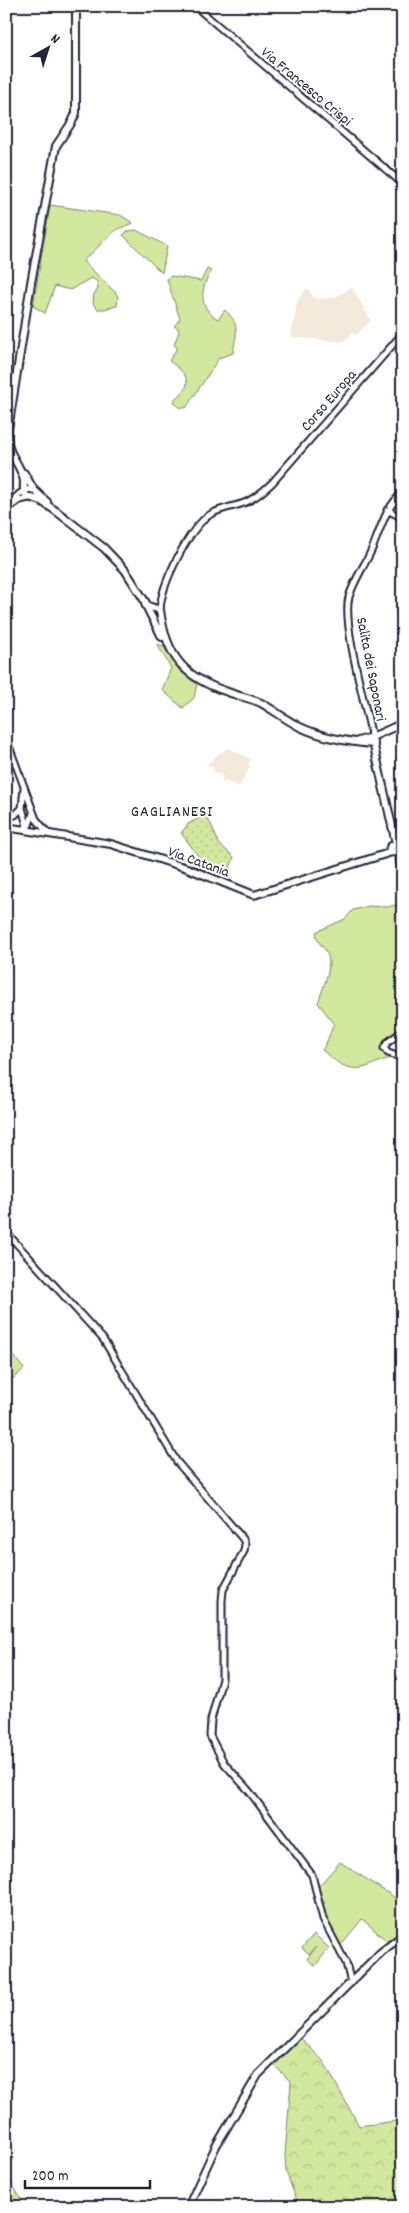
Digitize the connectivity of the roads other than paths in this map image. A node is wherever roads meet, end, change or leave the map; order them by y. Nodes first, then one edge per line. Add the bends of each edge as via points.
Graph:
1 (76, 6) edge
2 (195, 6) edge
3 (403, 184) edge
4 (403, 333) edge
5 (8, 424) edge
6 (6, 436) edge
7 (8, 451) edge
8 (34, 490) junction
9 (403, 492) edge
10 (25, 493) junction
11 (18, 498) junction
12 (6, 509) edge
13 (387, 510) junction
14 (56, 511) junction
15 (403, 518) edge
16 (140, 594) junction
17 (147, 609) junction
18 (160, 610) junction
19 (161, 619) junction
20 (167, 645) junction
21 (403, 723) edge
22 (372, 735) junction
23 (6, 738) edge
24 (340, 740) junction
25 (352, 742) junction
26 (374, 744) junction
27 (24, 788) junction
28 (22, 808) junction
29 (33, 812) junction
30 (6, 817) edge
31 (6, 827) edge
32 (26, 829) junction
33 (47, 832) junction
34 (393, 850) junction
35 (403, 877) edge
36 (403, 1031) edge
37 (403, 1058) edge
38 (6, 1232) edge
39 (403, 1934) edge
40 (351, 1983) junction
41 (188, 2207) edge

1 - 5 main road via 76,112 56,146
2 - 3 street, Via Francesco Crispi
4 - 18 street, Corso Europa via 272,483 252,500 212,514 197,527 166,579
5 - 6 main road
6 - 7 main road
7 - 8 main road
7 - 10 main road via 23,477
8 - 10 street via 29,489
8 - 14 main road
9 - 13 street
10 - 11 street
10 - 11 street
10 - 14 main road
11 - 12 street
13 - 15 street
13 - 22 street, Salita dei Saponari via 349,599 349,625
14 - 16 main road via 112,556
16 - 17 main road
16 - 18 main road via 151,608
17 - 19 street via 154,618
17 - 20 main road
18 - 19 main road
19 - 20 main road
20 - 24 main road via 180,665 193,677 261,703 300,728
21 - 22 main road
22 - 24 main road
22 - 25 main road
22 - 26 main road, Salita dei Saponari
23 - 27 street
24 - 25 main road
25 - 26 main road
26 - 34 main road, Salita dei Saponari via 393,832
27 - 28 street
27 - 29 street
28 - 30 street via 15,815
28 - 32 street
29 - 32 street
29 - 33 street via 38,824
31 - 32 main road, Via Catania
32 - 33 main road, Via Catania
33 - 34 main road, Via Catania via 111,844 187,868 254,895 380,857
34 - 35 street
36 - 37 street via 384,1048 388,1053
38 - 40 street via 96,1332 122,1368 177,1462 239,1532 245,1544 222,1600 222,1679 209,1728 214,1748 224,1763 306,1867 316,1886 324,1919 346,1963
39 - 40 main road
40 - 41 main road via 252,2084 216,2146

